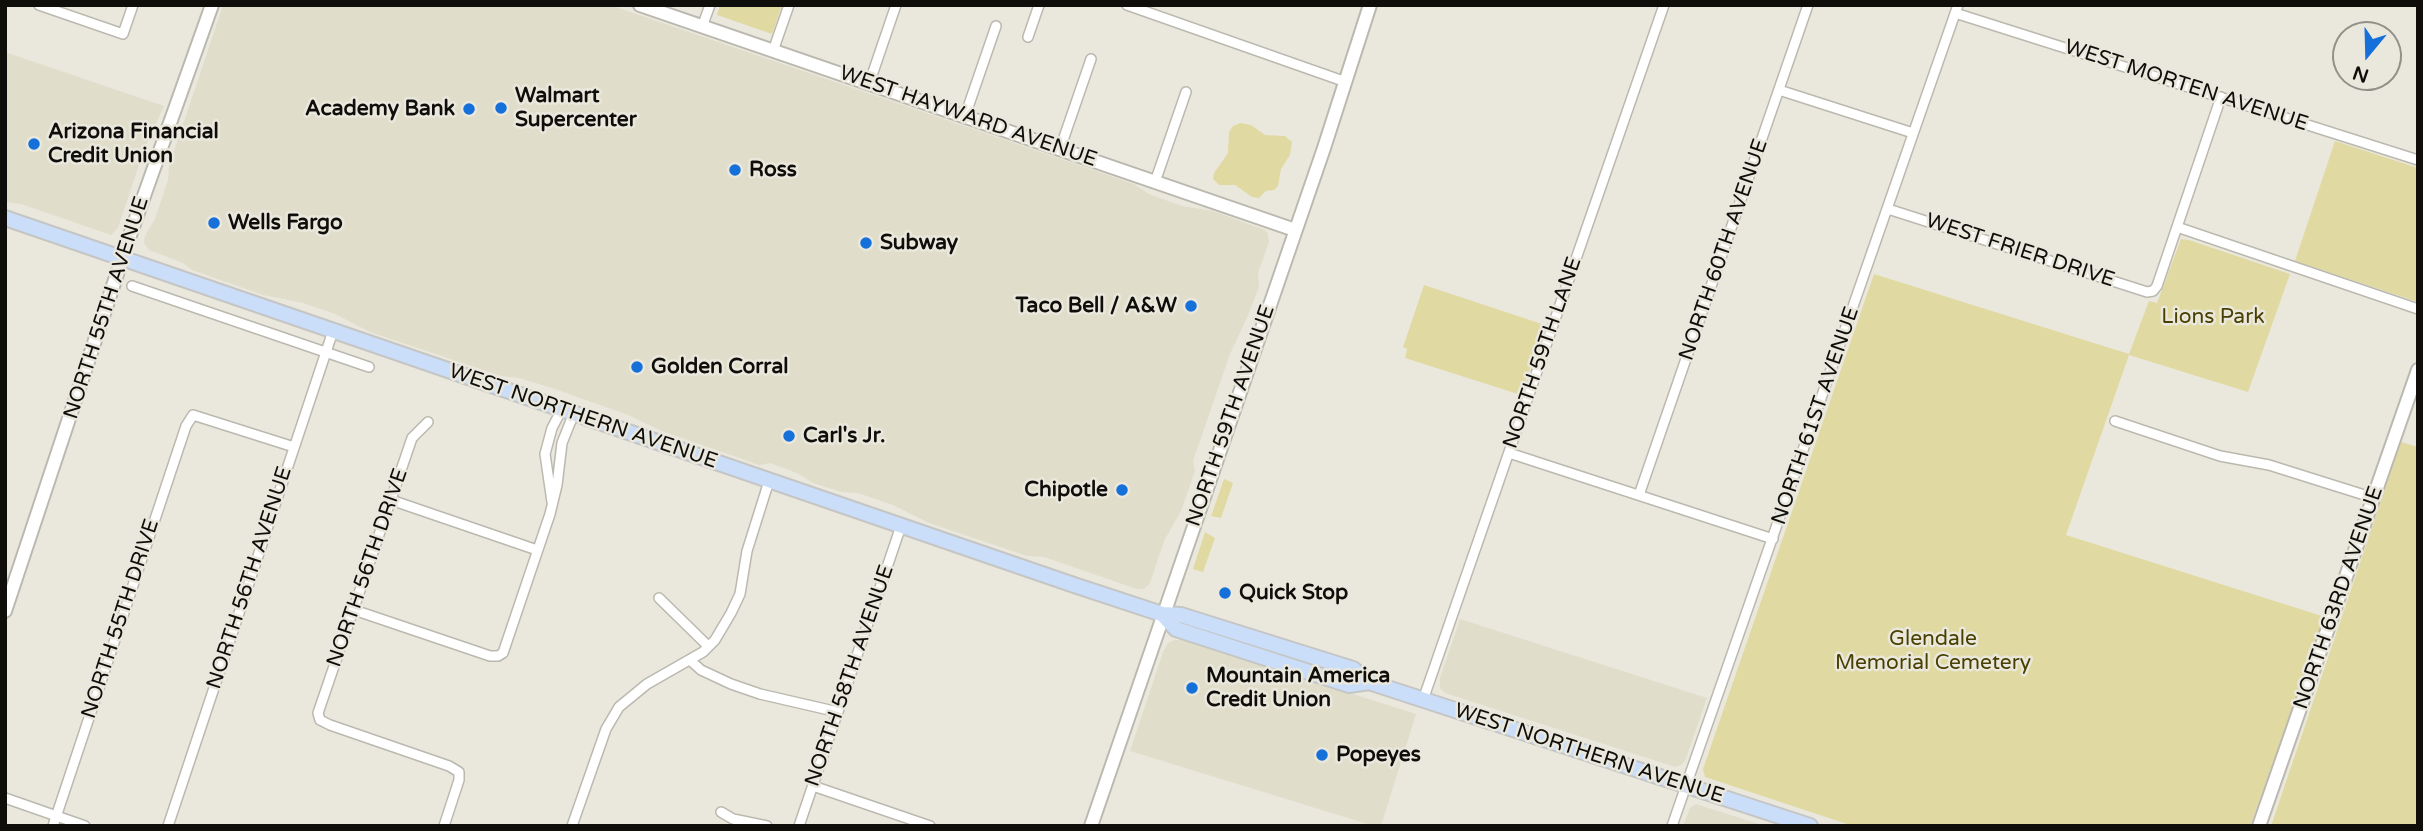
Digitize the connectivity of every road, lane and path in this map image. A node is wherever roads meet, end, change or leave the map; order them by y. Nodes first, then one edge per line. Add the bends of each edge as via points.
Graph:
1 (38, 5) edge
2 (133, 5) edge
3 (212, 5) edge
4 (640, 5) edge
5 (710, 5) edge
6 (789, 5) edge
7 (896, 5) edge
8 (1039, 5) edge
9 (1128, 5) edge
10 (1370, 5) edge
11 (1664, 5) edge
12 (1808, 5) edge
13 (1956, 9) edge
14 (702, 26) junction
15 (996, 26) dead end
16 (1028, 37) dead end
17 (773, 51) junction
18 (1091, 59) dead end
19 (1346, 82) junction
20 (869, 84) junction
21 (1779, 90) junction
22 (1186, 92) dead end
23 (2221, 97) junction
24 (965, 116) junction
25 (1913, 133) junction
26 (1060, 149) junction
27 (2418, 160) edge
28 (1155, 182) junction
29 (1888, 209) junction
30 (5, 218) edge
31 (2177, 227) junction
32 (1295, 230) junction
33 (122, 258) junction
34 (132, 286) dead end
35 (2418, 309) edge
36 (333, 331) junction
37 (326, 352) junction
38 (369, 367) dead end
39 (2418, 370) edge
40 (568, 411) junction
41 (2115, 421) dead end
42 (428, 422) dead end
43 (294, 447) junction
44 (1509, 453) junction
45 (769, 481) junction
46 (1639, 495) junction
47 (2374, 498) junction
48 (391, 500) junction
49 (552, 504) junction
50 (901, 526) junction
51 (1773, 539) junction
52 (537, 550) junction
53 (659, 598) dead end
54 (354, 610) junction
55 (5, 611) edge
56 (1162, 614) junction
57 (708, 646) junction
58 (691, 661) junction
59 (1423, 700) junction
60 (838, 712) junction
61 (813, 786) junction
62 (1687, 786) junction
63 (5, 798) edge
64 (721, 812) dead end
65 (56, 816) junction
66 (53, 826) edge
67 (85, 826) edge
68 (168, 826) edge
69 (444, 826) edge
70 (572, 826) edge
71 (767, 826) edge
72 (799, 826) edge
73 (930, 826) edge
74 (1091, 826) edge
75 (1672, 826) edge
76 (1810, 826) edge
77 (2259, 826) edge

1 - 2 street via 123,34
3 - 33 street, NORTH 55TH AVENUE
4 - 14 street, WEST HAYWARD AVENUE
5 - 14 street
6 - 17 street
7 - 20 street
8 - 16 street
9 - 19 street
10 - 19 street, NORTH 59TH AVENUE
11 - 44 street, NORTH 59TH LANE
12 - 21 street, NORTH 60TH AVENUE
13 - 23 street, WEST MORTEN AVENUE
13 - 25 street, NORTH 61ST AVENUE
14 - 17 street, WEST HAYWARD AVENUE
15 - 24 street
17 - 20 street, WEST HAYWARD AVENUE
18 - 26 street
19 - 32 street, NORTH 59TH AVENUE
20 - 24 street, WEST HAYWARD AVENUE
21 - 25 street
21 - 46 street, NORTH 60TH AVENUE
22 - 28 street
23 - 27 street, WEST MORTEN AVENUE
23 - 31 street
24 - 26 street, WEST HAYWARD AVENUE
25 - 29 street, NORTH 61ST AVENUE
26 - 28 street, WEST HAYWARD AVENUE
28 - 32 street, WEST HAYWARD AVENUE
29 - 31 street, WEST FRIER DRIVE via 2147,292 2157,286
29 - 51 street, NORTH 61ST AVENUE
30 - 33 main road, WEST NORTHERN AVENUE
31 - 35 street
32 - 56 street, NORTH 59TH AVENUE
33 - 36 main road, WEST NORTHERN AVENUE
33 - 55 street, NORTH 55TH AVENUE
34 - 37 street
36 - 37 street, NORTH 56TH AVENUE
36 - 40 main road, WEST NORTHERN AVENUE
37 - 38 street
37 - 43 street, NORTH 56TH AVENUE
39 - 47 street, NORTH 63RD AVENUE
40 - 45 main road, WEST NORTHERN AVENUE
40 - 49 street
40 - 49 street via 552,428 545,454
41 - 47 street via 2220,456 2269,465
42 - 48 street, NORTH 56TH DRIVE via 412,438
43 - 65 street, NORTH 55TH DRIVE via 193,415
43 - 68 street, NORTH 56TH AVENUE
44 - 46 street
44 - 59 street, NORTH 59TH LANE
45 - 50 main road, WEST NORTHERN AVENUE
45 - 57 street via 747,551 740,594 721,632
46 - 51 street
47 - 77 street, NORTH 63RD AVENUE
48 - 52 street
48 - 54 street, NORTH 56TH DRIVE
49 - 52 street
50 - 56 main road, WEST NORTHERN AVENUE
50 - 60 street, NORTH 58TH AVENUE
51 - 62 street, NORTH 61ST AVENUE
52 - 54 street via 503,653 498,656
53 - 57 street
54 - 69 street, NORTH 56TH DRIVE via 318,713 320,720 459,772
56 - 59 main road, WEST NORTHERN AVENUE via 1181,615 1353,669 1369,682
56 - 74 street, NORTH 59TH AVENUE
57 - 58 street
58 - 60 street via 724,681 761,694
58 - 70 street via 647,684 619,707 606,729
59 - 62 main road, WEST NORTHERN AVENUE
60 - 61 street, NORTH 58TH AVENUE
61 - 72 street, NORTH 58TH AVENUE
61 - 73 street
62 - 75 street, NORTH 61ST AVENUE
62 - 76 main road, WEST NORTHERN AVENUE
63 - 65 street
64 - 71 street
65 - 66 street, NORTH 55TH DRIVE
65 - 67 street

